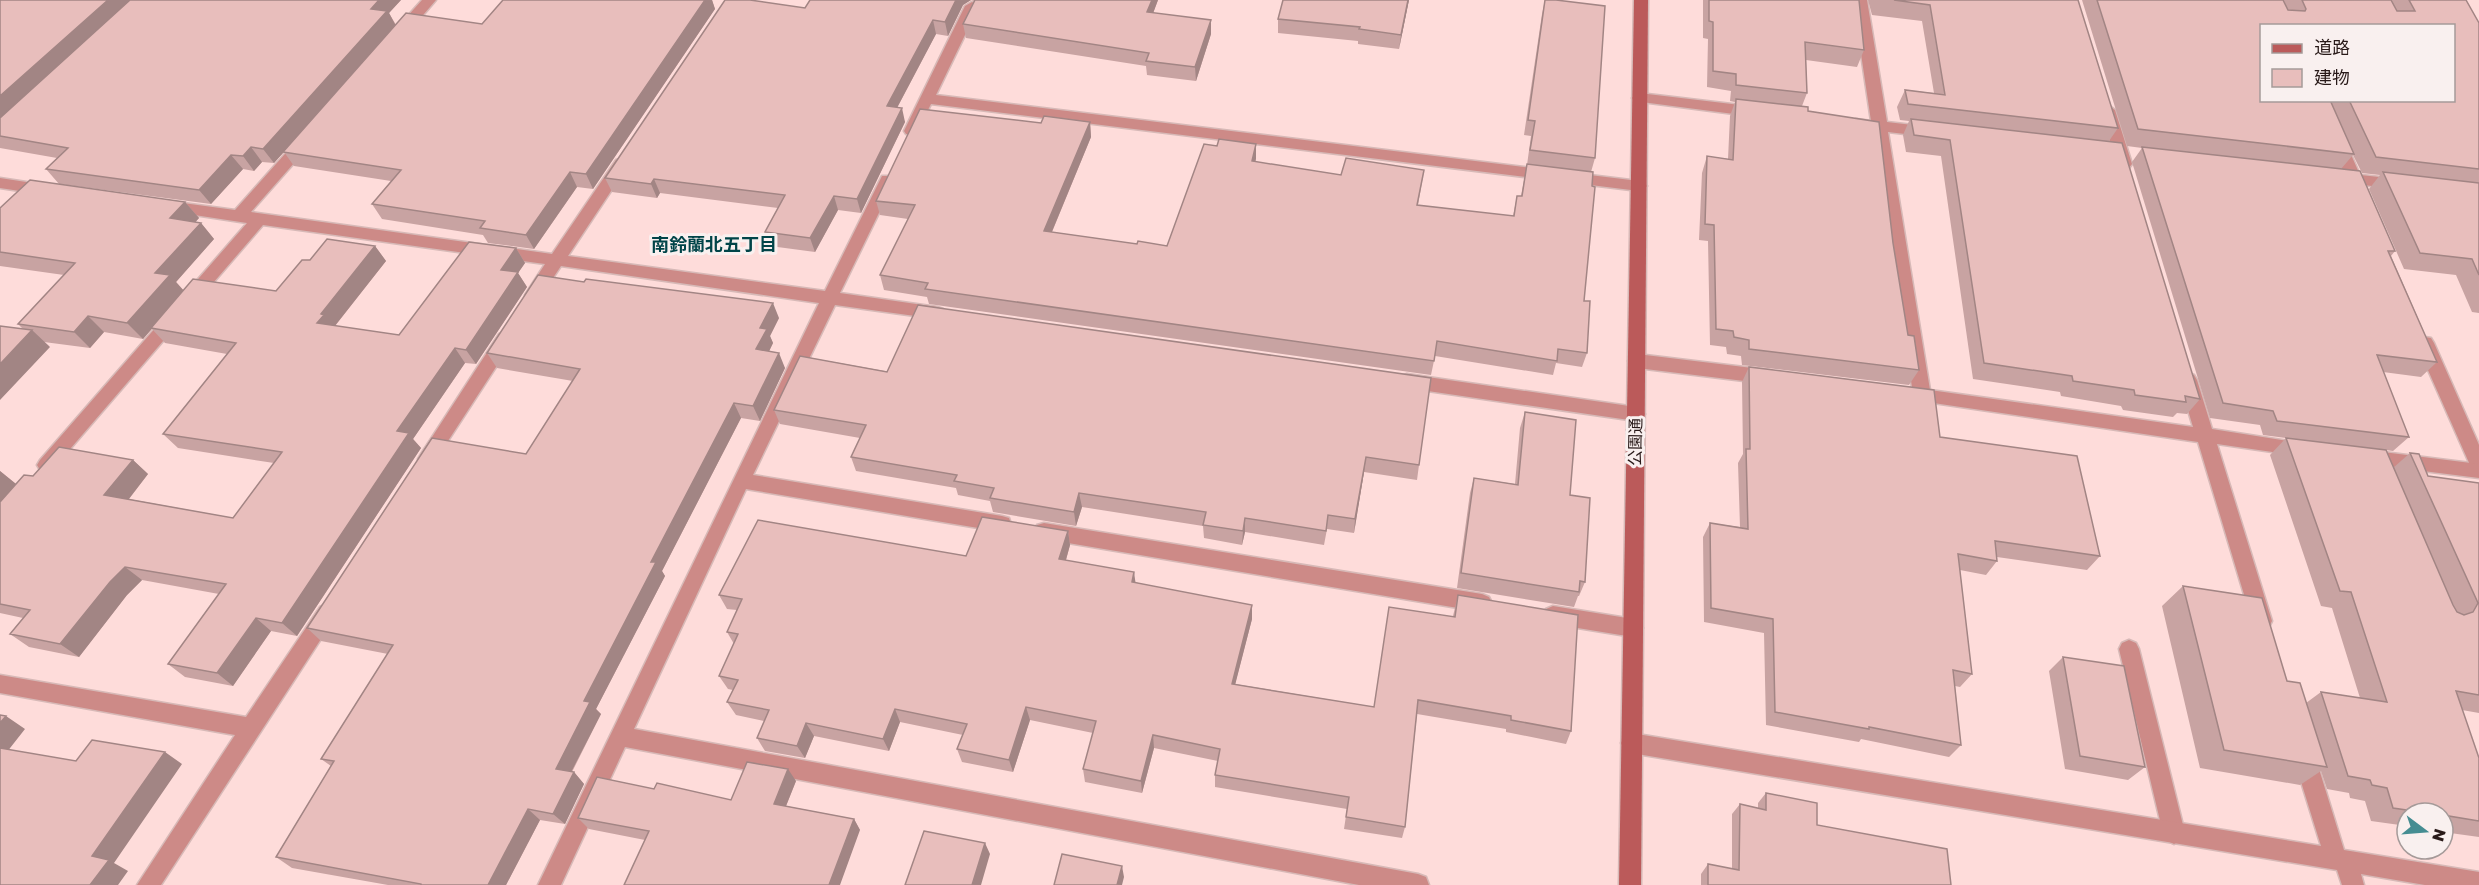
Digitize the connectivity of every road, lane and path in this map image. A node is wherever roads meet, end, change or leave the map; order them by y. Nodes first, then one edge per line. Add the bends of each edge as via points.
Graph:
1 (429, 0) edge
2 (1641, 0) edge
3 (1860, 0) edge
4 (972, 6) edge
5 (390, 45) edge
6 (1639, 98) junction
7 (926, 99) junction
8 (2104, 99) edge
9 (2320, 102) edge
10 (1777, 115) edge
11 (1846, 123) edge
12 (319, 126) edge
13 (1880, 127) junction
14 (1949, 135) edge
15 (633, 144) edge
16 (2128, 176) edge
17 (2330, 177) edge
18 (2354, 180) junction
19 (0, 183) edge
20 (1639, 186) junction
21 (2411, 186) edge
22 (57, 191) edge
23 (2363, 201) edge
24 (148, 204) edge
25 (239, 216) junction
26 (259, 219) junction
27 (556, 260) junction
28 (830, 298) junction
29 (948, 315) edge
30 (2416, 322) edge
31 (2181, 358) edge
32 (1636, 360) junction
33 (1387, 378) edge
34 (1791, 380) edge
35 (1898, 393) edge
36 (1922, 396) junction
37 (1636, 414) junction
38 (2205, 437) junction
39 (2318, 451) edge
40 (2353, 455) edge
41 (2375, 458) junction
42 (2479, 465) edge
43 (420, 469) edge
44 (2479, 471) edge
45 (38, 475) edge
46 (2385, 480) edge
47 (741, 481) junction
48 (336, 598) edge
49 (1504, 607) edge
50 (1539, 613) edge
51 (1634, 628) junction
52 (2268, 643) edge
53 (2129, 649) dead end
54 (0, 684) edge
55 (252, 728) junction
56 (2297, 735) edge
57 (620, 736) junction
58 (1632, 743) junction
59 (2174, 833) junction
60 (2340, 861) junction
61 (2479, 883) edge
62 (148, 885) edge
63 (549, 885) edge
64 (1418, 885) edge
65 (1630, 885) edge
66 (2353, 885) edge

1 - 5 street
2 - 6 street, 公園通
3 - 13 street
4 - 7 street
6 - 10 street
6 - 20 street, 公園通
7 - 20 street
7 - 28 street
8 - 16 street
9 - 18 street
11 - 13 street
12 - 25 street
13 - 14 street
13 - 36 street
15 - 27 street
17 - 18 street
18 - 21 street
18 - 23 street
19 - 22 street
20 - 32 street, 公園通
24 - 25 street
25 - 26 street
26 - 27 street
26 - 45 street
27 - 28 street
27 - 43 street
28 - 29 street
28 - 47 street
30 - 42 street
31 - 38 street
32 - 34 street
32 - 37 street, 公園通
33 - 37 street
35 - 36 street
36 - 38 street
37 - 51 street, 公園通
38 - 39 street
38 - 52 street
40 - 41 street
41 - 44 street
41 - 46 street
47 - 49 street
47 - 57 street
48 - 55 street
50 - 51 street
51 - 58 street, 公園通
53 - 59 street
54 - 55 street
55 - 62 street
56 - 60 street
57 - 63 street
57 - 64 street
58 - 59 street
58 - 65 street, 公園通
59 - 60 street
60 - 61 street
60 - 66 street

